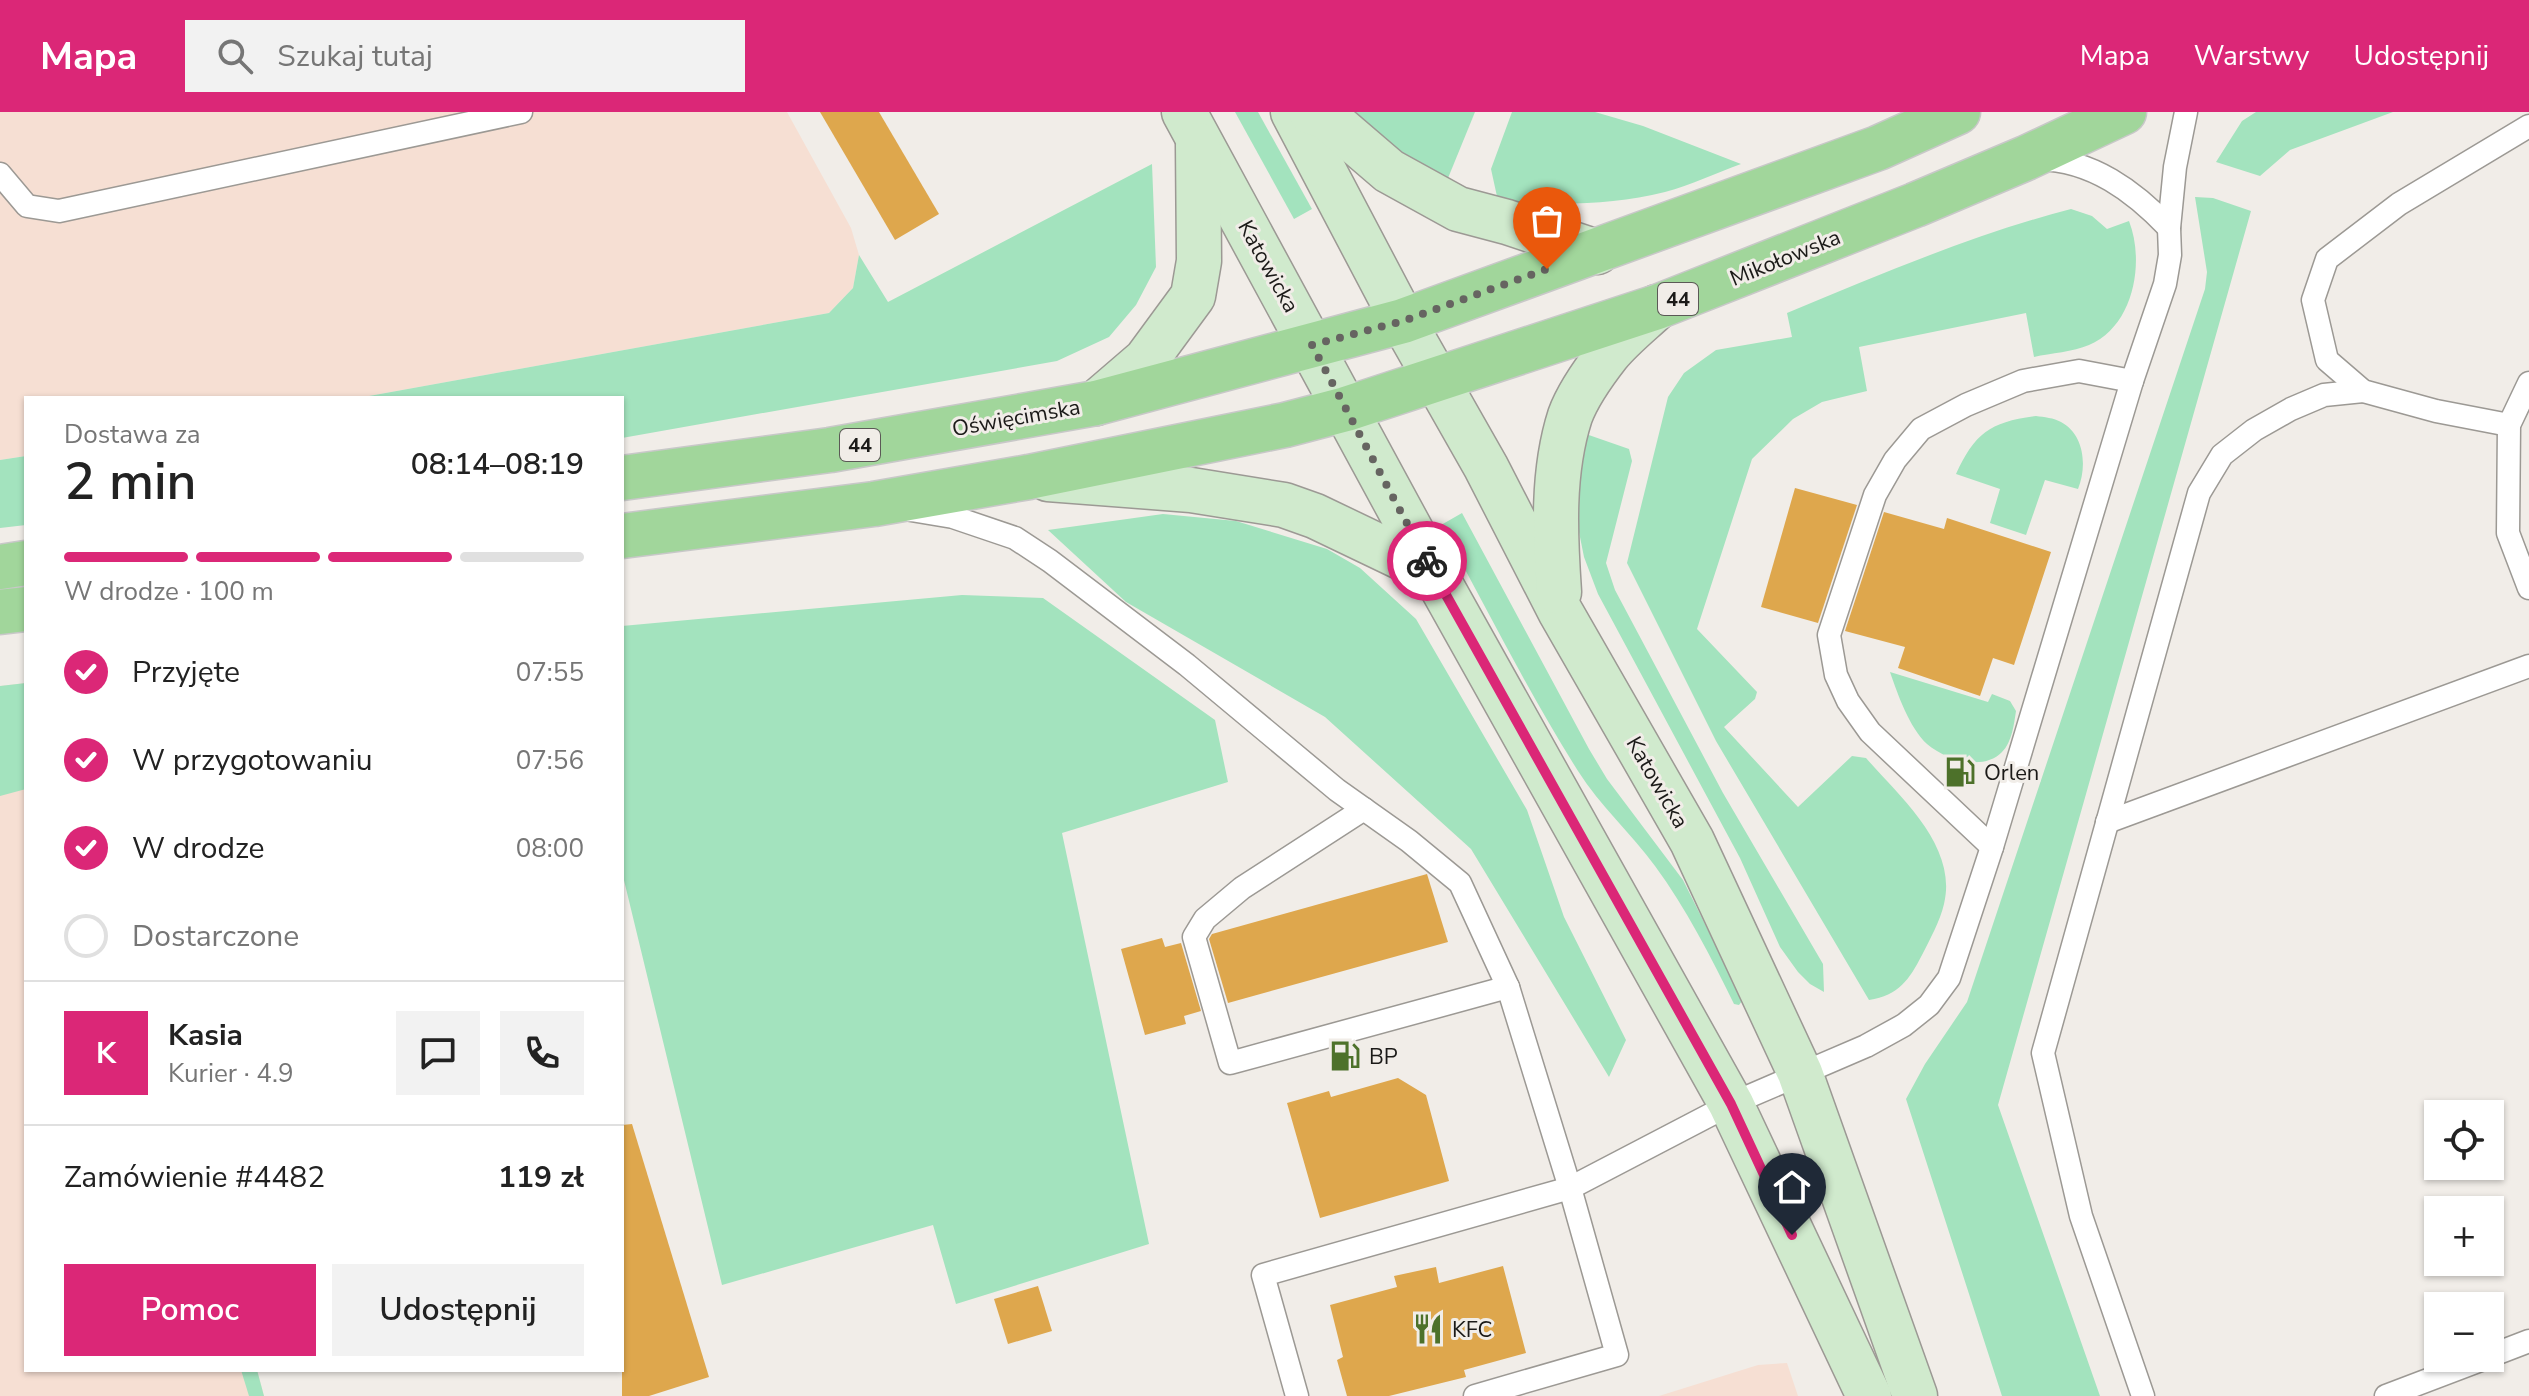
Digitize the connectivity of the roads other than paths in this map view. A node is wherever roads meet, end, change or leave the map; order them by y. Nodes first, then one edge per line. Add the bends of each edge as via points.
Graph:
1 (521, 112) edge
2 (1293, 112) edge
3 (1311, 112) edge
4 (1958, 112) edge
5 (2124, 112) edge
6 (2186, 112) edge
7 (1191, 125) edge
8 (2529, 126) edge
9 (2026, 158) junction
10 (0, 174) edge
11 (2169, 228) junction
12 (1597, 252) junction
13 (1657, 307) junction
14 (1403, 321) junction
15 (1312, 345) junction
16 (1436, 379) junction
17 (2132, 381) junction
18 (2529, 383) edge
19 (2363, 391) junction
20 (1096, 403) junction
21 (1346, 409) junction
22 (2509, 425) junction
23 (1029, 477) junction
24 (624, 478) edge
25 (874, 504) junction
26 (624, 536) edge
27 (24, 563) edge
28 (0, 567) edge
29 (1434, 573) junction
30 (2529, 588) edge
31 (24, 609) edge
32 (1560, 611) junction
33 (0, 612) edge
34 (2529, 666) edge
35 (1364, 809) junction
36 (2107, 822) junction
37 (1992, 847) junction
38 (1508, 987) junction
39 (1800, 1073) junction
40 (1731, 1104) junction
41 (1570, 1188) junction
42 (2529, 1341) edge
43 (2504, 1351) edge
44 (2449, 1372) edge
45 (1297, 1396) edge
46 (1475, 1396) edge
47 (1869, 1396) edge
48 (1915, 1396) edge
49 (2143, 1396) edge
50 (2386, 1396) edge

1 - 10 lane via 59,211 27,206
2 - 14 main road, Katowicka
3 - 12 main road via 1326,117 1389,171 1458,209
4 - 12 main road, 44 via 1878,148
5 - 9 main road, Mikołowska / 44
6 - 11 lane
7 - 15 main road, Katowicka
7 - 20 main road via 1199,261 1193,296 1146,360
8 - 19 lane via 2399,204 2327,259 2313,300 2327,360
9 - 11 lane via 2060,159 2106,176
9 - 13 main road, Mikołowska / 44
11 - 17 lane via 2165,284
12 - 14 main road, 44
13 - 16 main road, Mikołowska / 44
13 - 32 main road via 1609,352 1570,417 1554,517
14 - 15 main road, Oświęcimska / 44
14 - 16 main road, Katowicka
15 - 20 main road, Oświęcimska / 44
15 - 21 main road, Katowicka
16 - 21 main road, Mikołowska / 44
16 - 32 main road, Katowicka
17 - 37 lane
17 - 37 lane via 2079,371 2023,381 1921,429 1875,495 1829,635 1836,675 1870,732
18 - 22 lane
19 - 22 lane
19 - 36 lane via 2324,395 2254,430 2222,455 2199,493
20 - 24 main road, Oświęcimska / 44 via 830,450
21 - 23 main road, 44
21 - 29 main road, Katowicka
22 - 30 lane via 2508,533
23 - 25 main road, 44
23 - 29 main road via 1191,490 1284,505
25 - 26 main road, 44
25 - 35 lane via 953,517 1015,538 1187,665
27 - 28 main road
29 - 40 main road, Katowicka
31 - 33 main road
32 - 39 main road, Katowicka via 1692,841
34 - 36 lane
35 - 38 lane via 1460,883
35 - 38 lane via 1242,888 1205,919 1194,937 1230,1063
36 - 49 lane via 2043,1053 2081,1216
37 - 39 lane via 1949,978 1929,1005 1866,1046
38 - 41 lane
39 - 40 lane
39 - 48 main road, Katowicka
40 - 41 lane
40 - 47 main road, Katowicka
41 - 45 lane via 1263,1275
41 - 46 lane via 1617,1355
42 - 43 lane
44 - 50 lane

